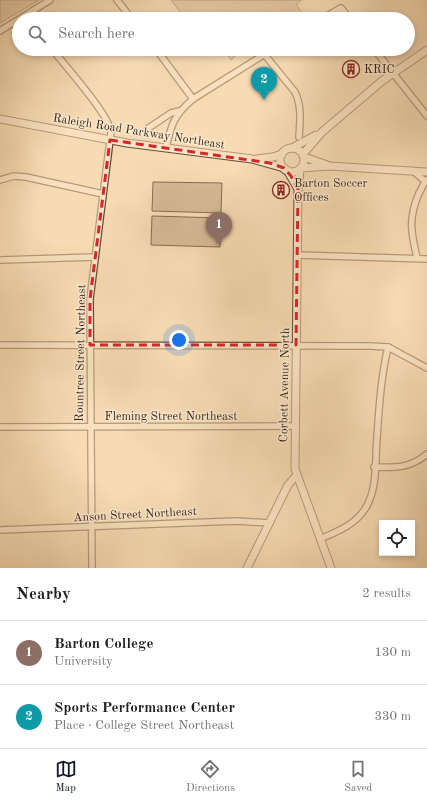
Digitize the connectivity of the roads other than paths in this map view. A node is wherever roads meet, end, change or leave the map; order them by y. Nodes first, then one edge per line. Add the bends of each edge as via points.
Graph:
1 (50, 0) edge
2 (117, 0) edge
3 (34, 12) edge
4 (126, 12) edge
5 (334, 12) edge
6 (344, 12) edge
7 (12, 25) edge
8 (0, 31) edge
9 (427, 50) edge
10 (57, 56) edge
11 (161, 56) edge
12 (261, 56) edge
13 (266, 56) edge
14 (380, 56) edge
15 (393, 73) junction
16 (193, 99) junction
17 (179, 111) junction
18 (427, 116) edge
19 (0, 119) edge
20 (147, 129) dead end
21 (322, 132) junction
22 (299, 137) dead end
23 (110, 140) junction
24 (166, 148) junction
25 (292, 148) junction
26 (282, 154) junction
27 (303, 155) junction
28 (252, 160) junction
29 (330, 166) junction
30 (301, 168) junction
31 (285, 169) junction
32 (413, 171) junction
33 (427, 172) edge
34 (0, 180) edge
35 (426, 180) edge
36 (298, 189) junction
37 (103, 194) junction
38 (297, 255) junction
39 (95, 257) junction
40 (417, 258) junction
41 (427, 259) edge
42 (0, 260) edge
43 (296, 344) junction
44 (0, 345) edge
45 (90, 345) junction
46 (388, 347) junction
47 (427, 368) edge
48 (294, 426) junction
49 (0, 427) edge
50 (91, 427) junction
51 (427, 454) edge
52 (374, 468) junction
53 (297, 475) junction
54 (270, 523) junction
55 (91, 527) junction
56 (0, 530) edge
57 (320, 539) junction
58 (92, 568) edge
59 (247, 568) edge
60 (331, 568) edge

1 - 3 street
2 - 4 street
5 - 6 street via 341,8
7 - 8 street
9 - 15 street
10 - 23 street, Rountree Street Northeast via 109,123
11 - 16 street
12 - 16 street
13 - 22 street via 298,99
14 - 15 street
15 - 18 street
15 - 21 street
16 - 17 street
17 - 20 street via 171,113
17 - 24 street via 171,124
19 - 23 street, Raleigh Road Parkway Northeast
21 - 25 street
21 - 27 street
23 - 24 street, Raleigh Road Parkway Northeast
23 - 37 street, Rountree Street Northeast
24 - 28 street, Raleigh Road Parkway Northeast
25 - 26 street
25 - 27 street via 300,150
26 - 28 street, Raleigh Road Parkway Northeast
26 - 31 street via 280,161
27 - 29 street
27 - 30 street
28 - 31 street, Raleigh Road Parkway Northeast
29 - 30 street
29 - 32 street
30 - 31 street via 294,172
30 - 36 street, Corbett Avenue North
31 - 36 street
32 - 33 street
32 - 35 street
34 - 37 street via 14,176 26,177
35 - 40 street via 412,216 411,232
36 - 38 street, Corbett Avenue North
37 - 39 street, Rountree Street Northeast
38 - 40 street
38 - 43 street, Corbett Avenue North
39 - 42 street
39 - 45 street, Rountree Street Northeast via 90,299
40 - 41 street
43 - 45 street
43 - 46 street
43 - 48 street, Corbett Avenue North
44 - 45 street
45 - 50 street, Rountree Street Northeast
46 - 47 street
46 - 52 street via 380,388
48 - 50 street, Fleming Street Northeast
48 - 53 street, Corbett Avenue North via 294,468
49 - 50 street, Fleming Street Northeast
50 - 55 street, Rountree Street Northeast
51 - 52 street via 403,467
52 - 57 street via 372,490 365,509 346,526
53 - 54 street via 288,485
53 - 57 street, Corbett Avenue North
54 - 55 street, Anson Street Northeast via 236,521
54 - 59 street
55 - 56 street, Anson Street Northeast
55 - 58 street, Rountree Street Northeast
57 - 60 street, Corbett Avenue North

